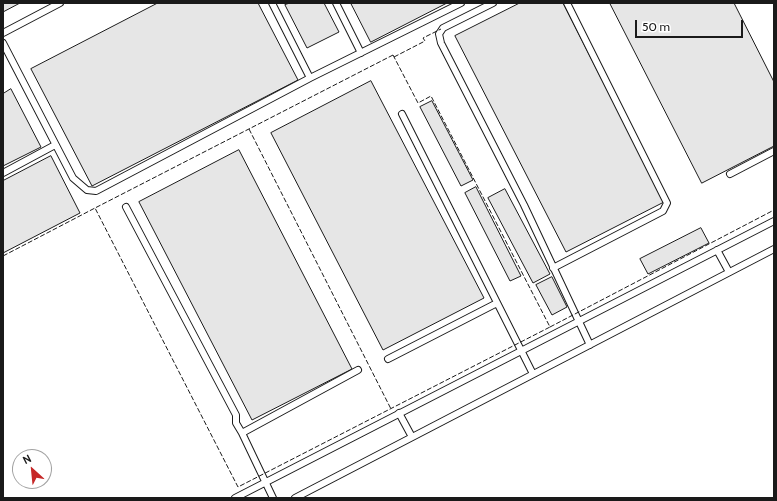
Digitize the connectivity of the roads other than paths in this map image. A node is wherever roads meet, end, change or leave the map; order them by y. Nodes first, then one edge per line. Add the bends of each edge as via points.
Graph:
1 (60, 3) edge
2 (272, 3) edge
3 (336, 3) edge
4 (461, 3) edge
5 (493, 3) edge
6 (567, 3) edge
7 (3, 32) edge
8 (3, 43) edge
9 (361, 53) junction
10 (310, 78) junction
11 (402, 114) dead end
12 (55, 145) junction
13 (774, 151) edge
14 (3, 173) edge
15 (730, 174) dead end
16 (126, 207) dead end
17 (774, 221) edge
18 (774, 249) edge
19 (717, 250) junction
20 (553, 268) junction
21 (729, 272) junction
22 (497, 303) junction
23 (578, 321) junction
24 (590, 345) junction
25 (522, 350) junction
26 (388, 359) dead end
27 (358, 370) dead end
28 (533, 374) junction
29 (400, 413) junction
30 (242, 433) junction
31 (412, 437) junction
32 (266, 482) junction
33 (234, 498) edge
34 (273, 498) edge
35 (295, 498) edge

1 - 7 lane
2 - 10 lane
3 - 9 lane
4 - 9 lane
5 - 20 lane via 443,28 439,34 441,43 524,205
6 - 20 lane via 667,203 663,211
8 - 12 lane
9 - 10 lane
10 - 12 lane via 96,191 87,190 73,178
11 - 22 lane
12 - 14 lane
13 - 15 lane
16 - 30 lane via 236,415 236,423
17 - 19 lane
18 - 21 lane
19 - 21 lane
19 - 23 lane
20 - 23 lane
21 - 24 lane
22 - 25 lane
22 - 26 lane
23 - 24 lane
23 - 25 lane
24 - 28 lane
25 - 28 lane
25 - 29 lane
27 - 30 lane
28 - 31 lane
29 - 31 lane
29 - 32 lane
30 - 32 lane
31 - 35 lane
32 - 33 lane
32 - 34 lane

